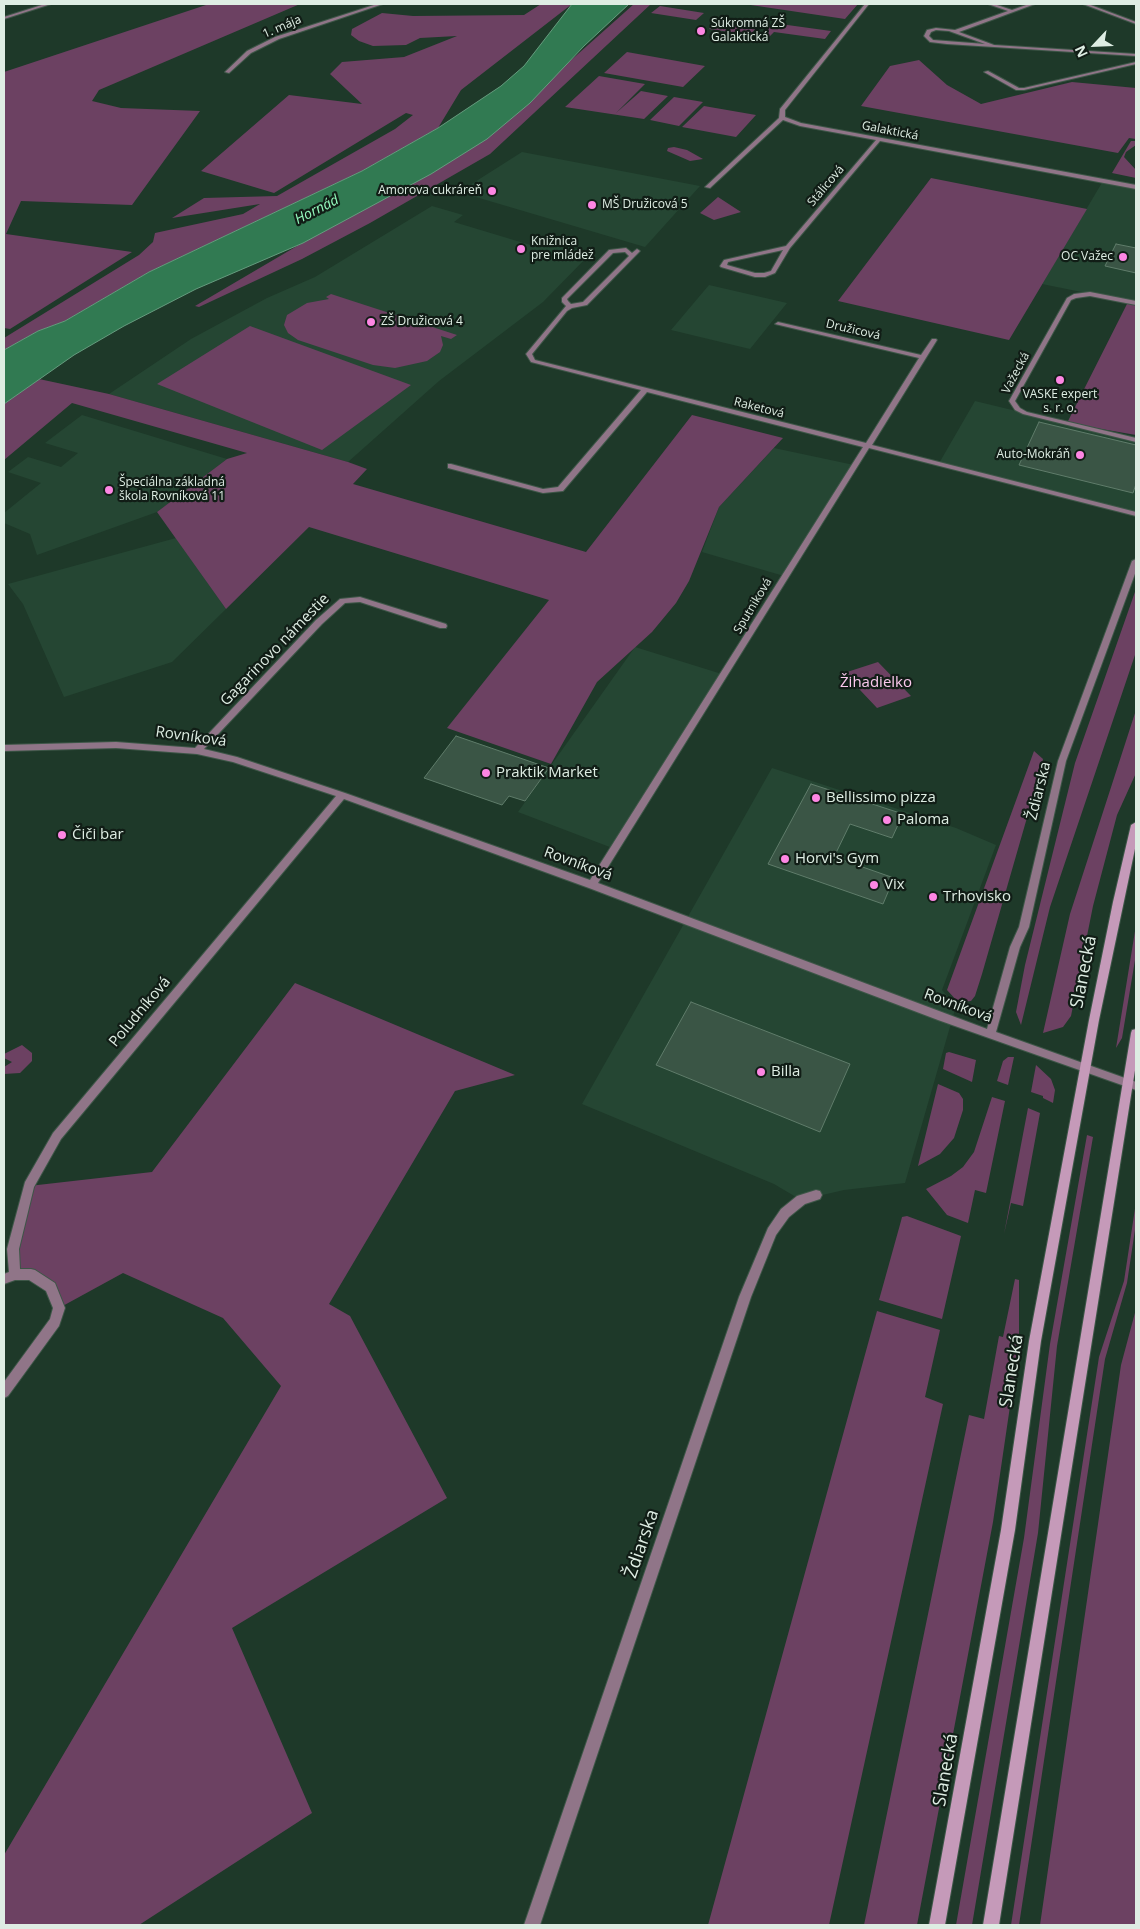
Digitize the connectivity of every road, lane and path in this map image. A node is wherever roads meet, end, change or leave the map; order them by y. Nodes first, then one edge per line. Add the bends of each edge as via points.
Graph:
1 (49, 4) edge
2 (382, 4) edge
3 (867, 4) edge
4 (990, 4) edge
5 (1033, 4) edge
6 (1085, 4) edge
7 (1011, 11) junction
8 (4, 18) edge
9 (1136, 23) edge
10 (957, 31) junction
11 (992, 45) junction
12 (1136, 56) edge
13 (1136, 63) edge
14 (227, 72) dead end
15 (986, 72) dead end
16 (782, 118) junction
17 (879, 139) junction
18 (708, 187) dead end
19 (1136, 187) edge
20 (788, 247) junction
21 (1136, 304) edge
22 (570, 306) junction
23 (778, 324) dead end
24 (934, 340) dead end
25 (922, 357) junction
26 (645, 390) junction
27 (1136, 440) edge
28 (865, 446) junction
29 (451, 466) dead end
30 (1136, 514) edge
31 (1136, 561) edge
32 (443, 626) dead end
33 (4, 748) edge
34 (197, 751) junction
35 (342, 794) junction
36 (1136, 825) edge
37 (592, 885) junction
38 (991, 1034) junction
39 (1136, 1034) edge
40 (1086, 1067) junction
41 (1132, 1085) edge
42 (816, 1195) dead end
43 (9, 1277) edge
44 (4, 1392) edge
45 (532, 1925) edge
46 (936, 1925) edge
47 (991, 1925) edge

1 - 8 street
2 - 14 street, 1. mája via 277,38 249,52
3 - 16 street via 782,110
4 - 7 street
5 - 7 street
6 - 9 street
7 - 10 street
10 - 11 street
10 - 11 street via 936,29 926,36 939,42
11 - 12 street
13 - 15 street via 1024,89
16 - 17 street, Galaktická
16 - 18 street
17 - 19 street, Galaktická
17 - 20 street, Stálicová
20 - 20 street, Stálicová via 726,261 723,266 765,275 773,272
21 - 27 street, Važecká via 1090,294 1069,299 1012,401 1017,409 1026,413
22 - 22 street, Raketová via 584,304 634,254 626,250 611,251 564,299
22 - 26 street, Raketová via 533,347 529,354 533,361
23 - 25 street, Družicová
24 - 25 street, Sputniková
25 - 28 street, Sputniková
26 - 28 street, Raketová
26 - 29 street via 554,492
28 - 30 street, Raketová
28 - 37 street, Sputniková
31 - 38 street, Ždiarska via 1062,760 1026,918
32 - 34 street, Gagarinovo námestie via 360,599 343,601
33 - 34 street, Rovníková via 116,745
34 - 35 street, Rovníková via 234,759
35 - 37 street, Rovníková
35 - 43 street, Poludníková via 57,1136 29,1186
36 - 40 main road, Slanecká
37 - 38 street, Rovníková
38 - 40 street, Rovníková
39 - 41 main road
40 - 41 street, Rovníková
40 - 46 main road, Slanecká via 1035,1341 1008,1530
41 - 47 main road
42 - 45 street, Ždiarska via 801,1200 785,1213 772,1232 748,1289
43 - 44 street via 30,1274 43,1281 51,1287 60,1308 55,1322

